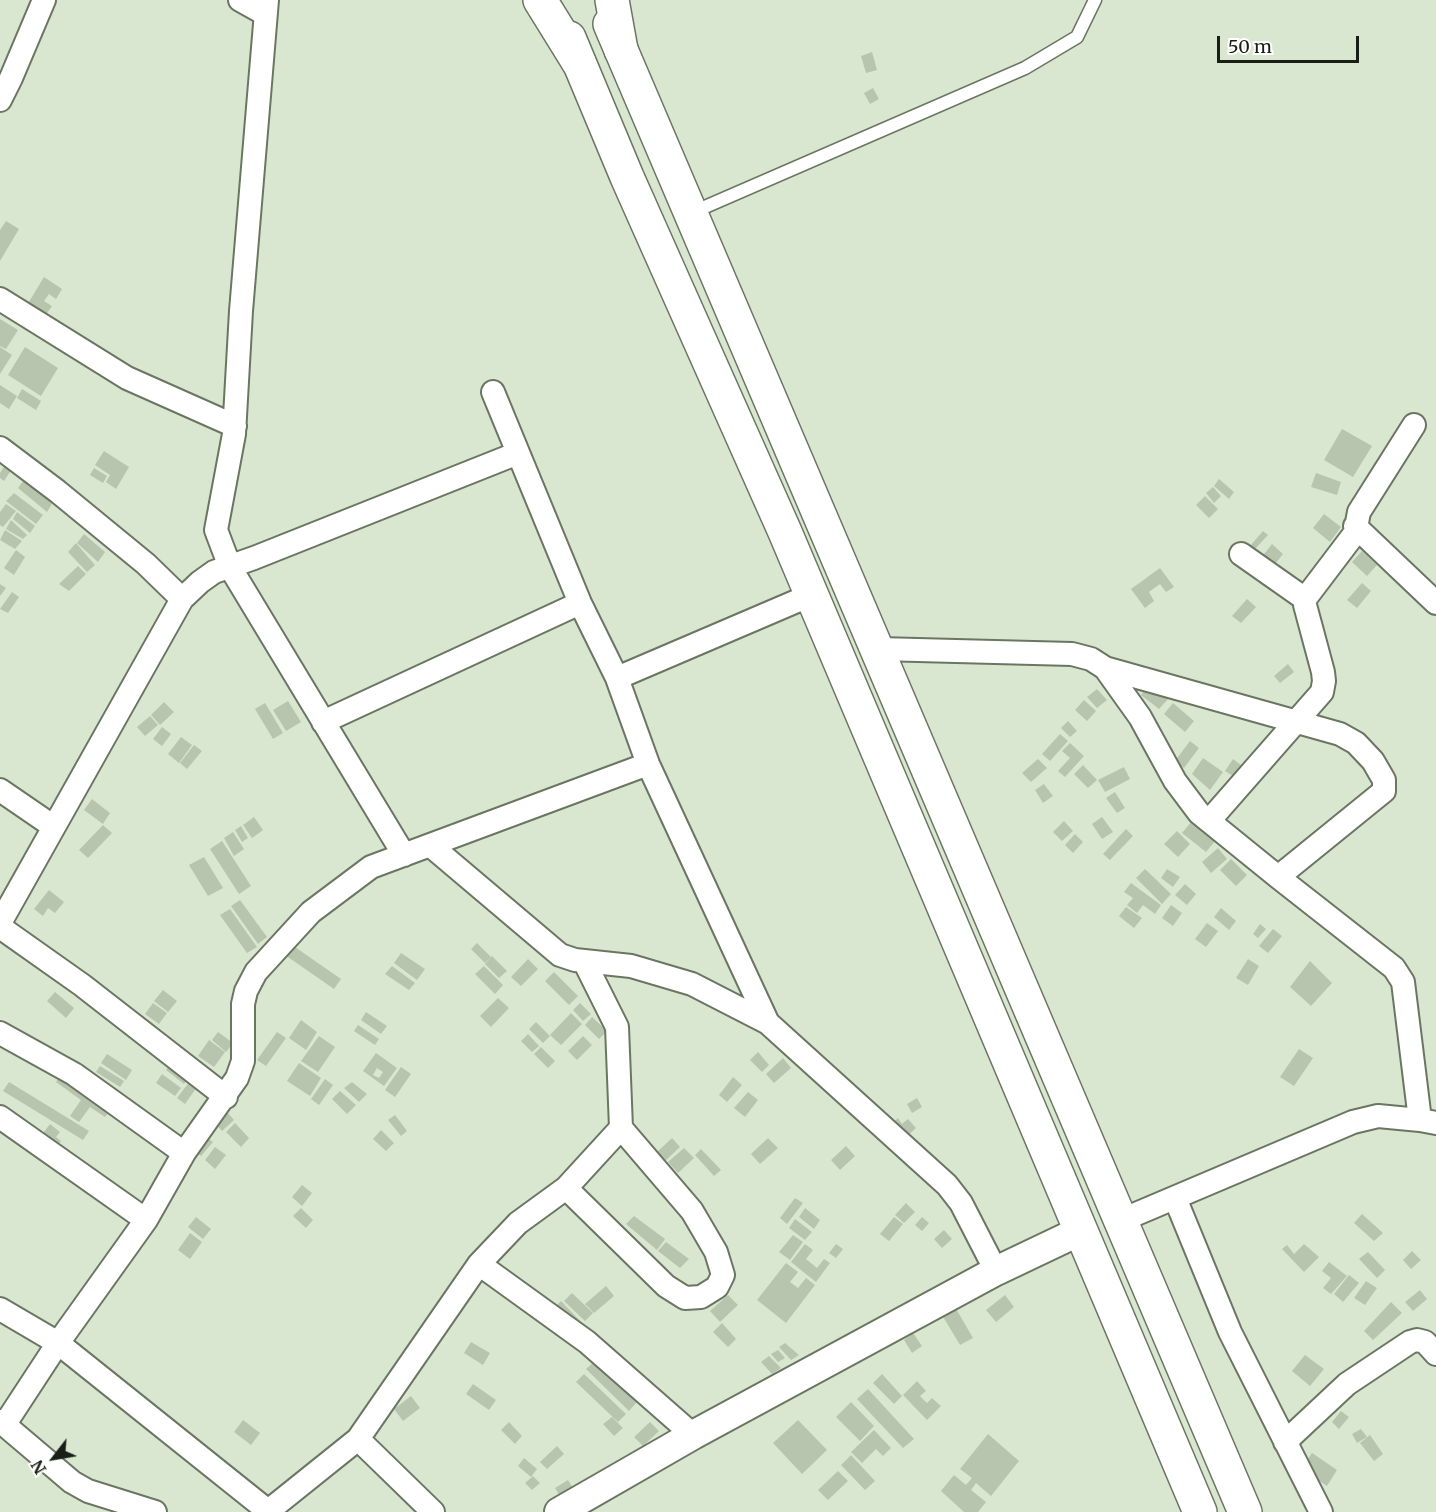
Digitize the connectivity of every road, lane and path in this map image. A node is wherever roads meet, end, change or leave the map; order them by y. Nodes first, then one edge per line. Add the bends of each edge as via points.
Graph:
1 (44, 0) edge
2 (240, 0) edge
3 (540, 0) edge
4 (553, 0) edge
5 (600, 0) edge
6 (612, 0) edge
7 (1095, 0) edge
8 (266, 7) edge
9 (621, 50) junction
10 (579, 63) junction
11 (0, 100) edge
12 (690, 213) junction
13 (0, 299) edge
14 (493, 392) dead end
15 (1414, 425) dead end
16 (235, 426) junction
17 (0, 448) edge
18 (518, 453) junction
19 (1355, 526) junction
20 (1241, 554) dead end
21 (230, 567) junction
22 (811, 595) junction
23 (182, 599) junction
24 (1305, 599) junction
25 (580, 603) junction
26 (1436, 603) edge
27 (879, 649) junction
28 (1105, 668) junction
29 (617, 678) junction
30 (324, 722) junction
31 (1295, 722) junction
32 (648, 764) junction
33 (0, 790) edge
34 (1209, 821) junction
35 (54, 827) junction
36 (430, 845) junction
37 (404, 855) junction
38 (1278, 877) junction
39 (0, 925) edge
40 (585, 961) junction
41 (768, 1023) junction
42 (0, 1033) edge
43 (226, 1097) junction
44 (0, 1117) edge
45 (1428, 1122) edge
46 (621, 1128) junction
47 (184, 1153) junction
48 (566, 1188) junction
49 (1174, 1198) junction
50 (146, 1220) junction
51 (1122, 1221) junction
52 (1080, 1231) junction
53 (479, 1264) junction
54 (996, 1271) junction
55 (0, 1309) edge
56 (58, 1343) junction
57 (1436, 1354) edge
58 (2, 1422) edge
59 (693, 1435) junction
60 (358, 1439) junction
61 (1284, 1442) junction
62 (564, 1511) edge
63 (155, 1512) edge
64 (267, 1512) edge
65 (433, 1512) edge
66 (1200, 1512) edge
67 (1245, 1512) edge
68 (1321, 1512) edge

1 - 11 street
2 - 8 street
3 - 10 main road
4 - 10 main road
5 - 9 main road
6 - 9 main road
7 - 12 lane via 1077,38 1025,68
8 - 16 street
9 - 12 main road
10 - 22 main road
12 - 27 main road
13 - 16 street via 127,378
14 - 18 street
15 - 19 street via 1359,512
16 - 21 street via 216,530
17 - 23 street via 146,564
18 - 21 street
18 - 25 street
19 - 24 street via 1354,533
19 - 26 street
20 - 24 street
21 - 23 street via 214,572
21 - 30 street
22 - 29 street
22 - 52 main road
23 - 35 street
24 - 31 street via 1324,681 1322,692
25 - 29 street
25 - 30 street
27 - 28 street via 1072,654
27 - 51 main road
28 - 31 street
28 - 34 street via 1145,725 1185,796
29 - 32 street
30 - 37 street
31 - 34 street
31 - 38 street via 1340,734 1356,743 1373,761 1384,780 1384,791
32 - 36 street
32 - 41 street
33 - 35 street
34 - 38 street
35 - 39 street
36 - 37 street
36 - 40 street via 560,955
37 - 43 street via 371,867 311,912 256,972 243,1004 243,1060
38 - 45 street via 1394,968 1403,982
39 - 43 street
40 - 41 street via 631,966 692,984
40 - 46 street via 617,1027
41 - 54 street via 947,1185 961,1203
42 - 47 street via 74,1074
43 - 47 street
44 - 50 street
45 - 49 street via 1378,1116 1353,1122
46 - 48 street
46 - 48 street via 692,1211 716,1252 723,1275 717,1287 700,1297 685,1298 666,1286
47 - 50 street
48 - 53 street via 518,1223
49 - 51 street
49 - 61 street via 1230,1332
50 - 56 street
51 - 67 main road
52 - 54 street
52 - 66 main road
53 - 59 street via 587,1342
53 - 60 street
54 - 59 street
55 - 56 street
56 - 58 street
56 - 64 street
57 - 61 street via 1425,1342 1410,1342 1347,1384
58 - 63 street via 87,1491
59 - 62 street
60 - 64 street
60 - 65 street
61 - 68 street

